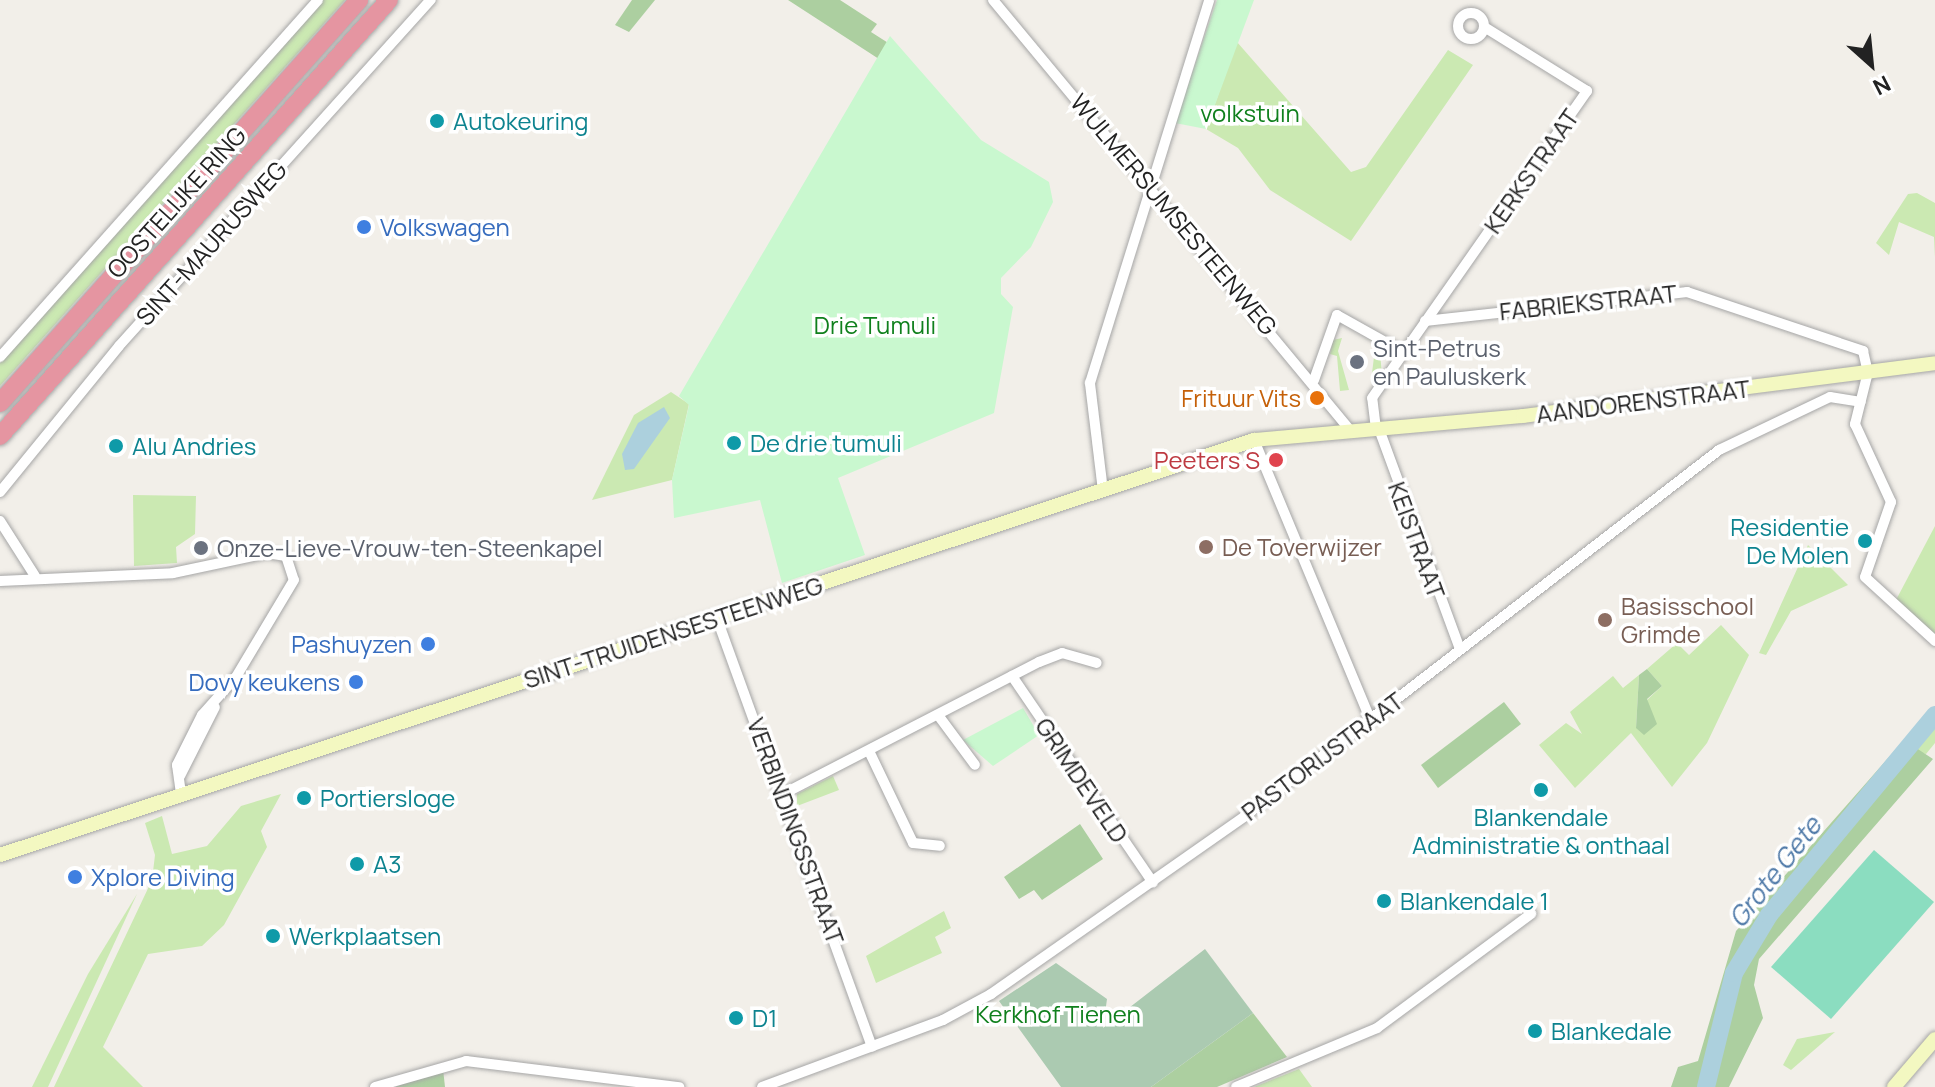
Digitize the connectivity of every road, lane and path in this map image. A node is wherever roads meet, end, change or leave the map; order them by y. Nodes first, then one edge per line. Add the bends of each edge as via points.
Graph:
1 (318, 0) edge
2 (359, 0) edge
3 (389, 0) edge
4 (431, 0) edge
5 (993, 0) edge
6 (1209, 0) edge
7 (1484, 27) dead end
8 (1148, 185) junction
9 (1425, 321) junction
10 (1403, 352) junction
11 (0, 357) edge
12 (1935, 363) edge
13 (1868, 372) junction
14 (1314, 380) junction
15 (1861, 402) junction
16 (0, 403) edge
17 (1377, 429) junction
18 (1350, 430) junction
19 (0, 436) edge
20 (1254, 440) junction
21 (1103, 491) junction
22 (0, 492) edge
23 (0, 521) edge
24 (35, 576) junction
25 (0, 581) edge
26 (716, 616) junction
27 (1935, 641) edge
28 (1460, 649) junction
29 (1097, 663) dead end
30 (1012, 676) junction
31 (938, 715) junction
32 (1371, 721) junction
33 (869, 751) junction
34 (975, 765) dead end
35 (785, 793) junction
36 (181, 795) junction
37 (940, 846) dead end
38 (0, 855) edge
39 (1153, 883) junction
40 (1531, 914) dead end
41 (1935, 1039) edge
42 (872, 1047) junction
43 (581, 1082) edge
44 (375, 1087) edge
45 (679, 1087) edge
46 (762, 1087) edge
47 (1236, 1087) edge
48 (1894, 1087) edge

1 - 11 street
2 - 16 highway, OOSTELIJKE RING
3 - 19 highway, OOSTELIJKE RING
4 - 22 street, SINT-MAURUSWEG via 119,346
5 - 8 street, WULMERSUMSESTEENWEG
6 - 8 street
7 - 9 street, KERKSTRAAT via 1587,91
8 - 14 street, WULMERSUMSESTEENWEG
8 - 21 street via 1090,383
9 - 10 street, KERKSTRAAT
9 - 13 street, FABRIEKSTRAAT via 1687,292 1847,343 1863,351
10 - 14 street via 1337,315
10 - 17 street, KERKSTRAAT via 1372,398
12 - 13 main road, AANDORENSTRAAT
13 - 15 street
13 - 17 main road, AANDORENSTRAAT
14 - 18 street, WULMERSUMSESTEENWEG
15 - 27 street via 1855,424 1891,502 1865,577
15 - 28 street, PASTORIJSTRAAT via 1830,397 1719,450
17 - 18 main road, AANDORENSTRAAT
17 - 28 street, KEISTRAAT
18 - 20 main road, SINT-TRUIDENSESTEENWEG
20 - 21 main road, SINT-TRUIDENSESTEENWEG
20 - 32 street
21 - 26 main road, SINT-TRUIDENSESTEENWEG
23 - 24 street
24 - 25 street
24 - 36 street via 173,573 267,553 286,556 294,580 215,707 180,776
26 - 35 street, VERBINDINGSSTRAAT
26 - 36 main road, SINT-TRUIDENSESTEENWEG
28 - 32 street, PASTORIJSTRAAT
29 - 30 street via 1062,653
30 - 31 street
30 - 39 street, GRIMDEVELD
31 - 33 street
31 - 34 street
32 - 39 street, PASTORIJSTRAAT
33 - 35 street
33 - 37 street via 913,843
35 - 42 street, VERBINDINGSSTRAAT
36 - 38 main road, SINT-TRUIDENSESTEENWEG
39 - 42 street, PASTORIJSTRAAT via 991,994
40 - 47 street via 1377,1028
41 - 48 main road
42 - 46 street, PASTORIJSTRAAT
43 - 44 street via 466,1061
43 - 45 street

